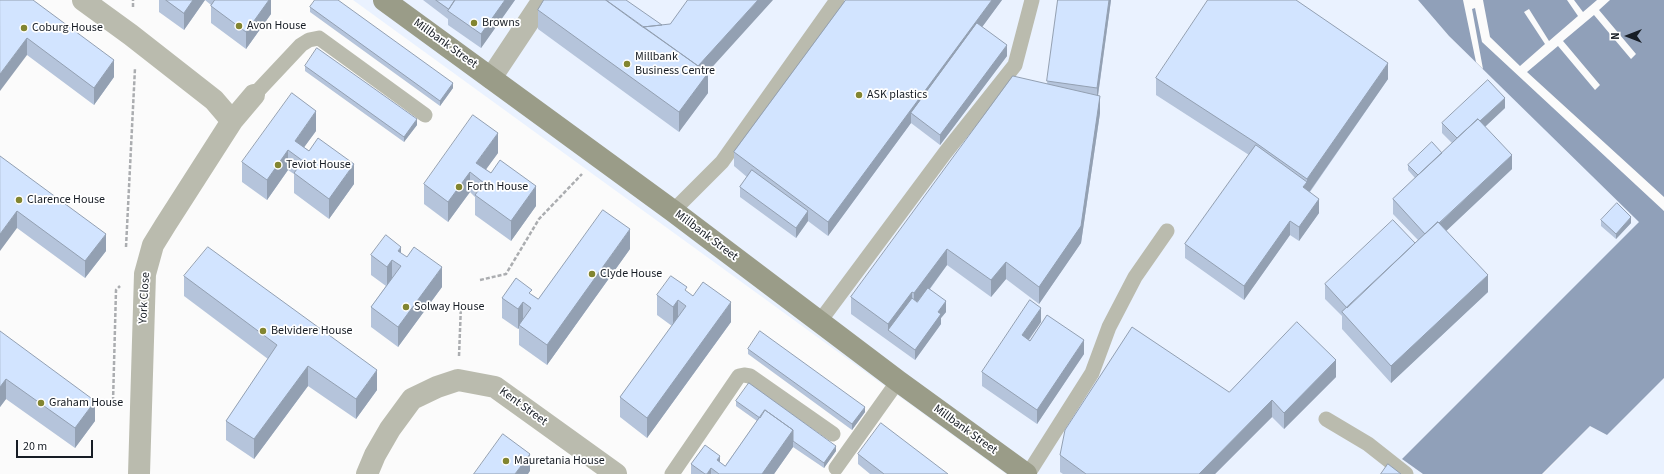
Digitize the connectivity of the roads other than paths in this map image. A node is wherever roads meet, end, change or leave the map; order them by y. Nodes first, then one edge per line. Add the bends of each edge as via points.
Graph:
1 (83, 0) edge
2 (384, 0) edge
3 (543, 0) edge
4 (837, 0) edge
5 (1032, 0) edge
6 (491, 78) junction
7 (254, 95) joint
8 (425, 115) dead end
9 (232, 121) junction
10 (674, 211) junction
11 (1167, 231) dead end
12 (820, 321) junction
13 (898, 381) junction
14 (1326, 419) dead end
15 (833, 434) dead end
16 (836, 468) dead end
17 (139, 474) edge
18 (367, 474) edge
19 (616, 474) edge
20 (672, 474) edge
21 (1027, 474) edge
22 (1406, 474) edge

1 - 9 street via 214,100
2 - 6 street, Millbank Street
3 - 6 street
4 - 10 lane via 722,162
5 - 12 lane via 1015,66 945,153
6 - 10 street, Millbank Street
7 - 8 lane via 301,45 319,38
7 - 9 street, York Close
9 - 17 street, York Close via 153,245 145,274
10 - 12 street, Millbank Street
11 - 21 lane via 1135,277 1109,327 1092,373
12 - 13 street, Millbank Street
13 - 16 lane
13 - 21 street, Millbank Street
14 - 22 lane via 1368,444
15 - 20 lane via 744,374 740,376
18 - 19 street, Kent Street via 390,429 412,399 458,380 495,387

